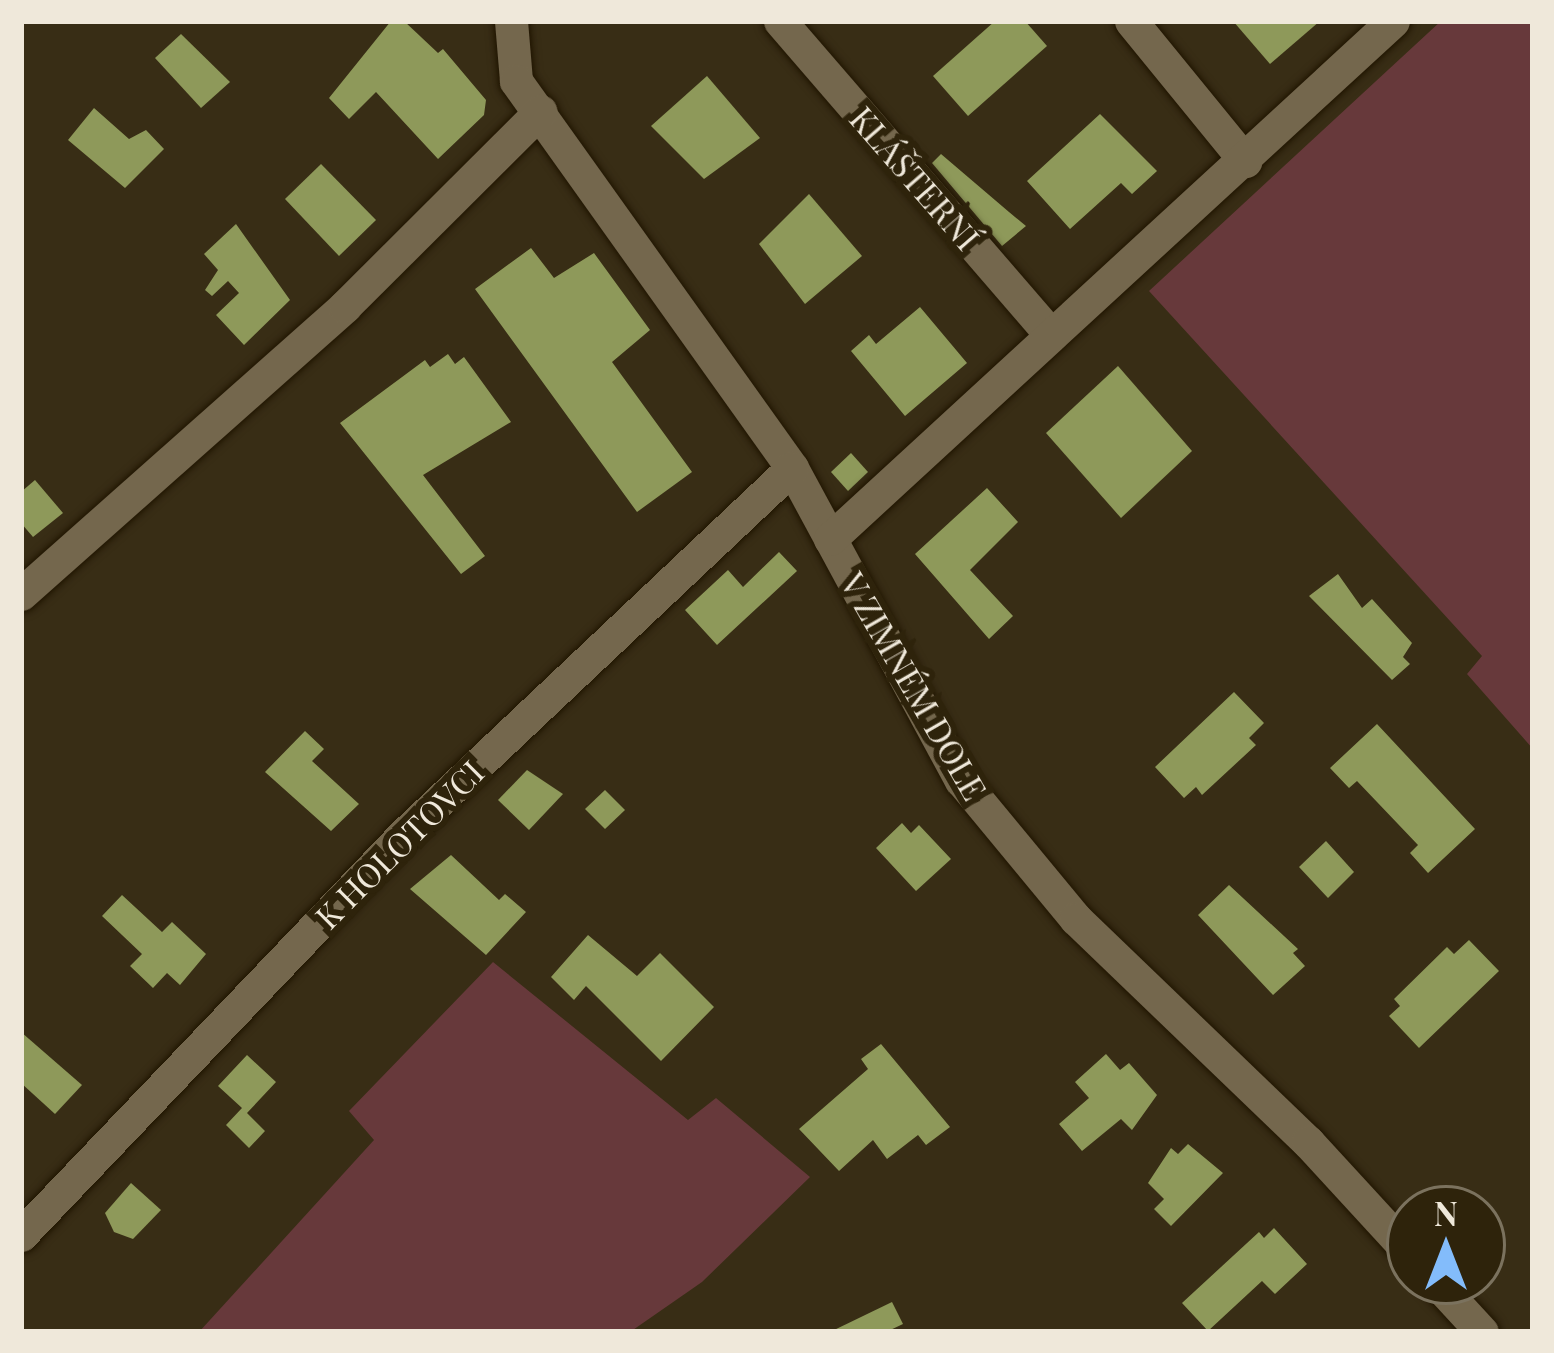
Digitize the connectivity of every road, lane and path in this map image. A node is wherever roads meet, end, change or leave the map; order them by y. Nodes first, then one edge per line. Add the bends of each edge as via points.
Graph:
1 (511, 21) edge
2 (780, 21) edge
3 (1131, 21) edge
4 (1393, 21) edge
5 (541, 112) junction
6 (1245, 160) junction
7 (1051, 335) junction
8 (792, 468) junction
9 (830, 539) junction
10 (21, 594) edge
11 (1386, 1227) edge
12 (21, 1235) edge
13 (1457, 1305) edge
14 (1482, 1332) edge

1 - 5 street, V ZIMNÉM DOLE via 508,56
2 - 7 street, KLÁŠTERNÍ
3 - 6 street
4 - 6 street
5 - 8 street, V ZIMNÉM DOLE
5 - 10 street via 345,306
6 - 7 street
7 - 9 street
8 - 9 street, V ZIMNÉM DOLE
8 - 12 street, K HOLOTOVCI via 404,834
9 - 11 street, V ZIMNÉM DOLE via 961,780 1076,919
13 - 14 street

